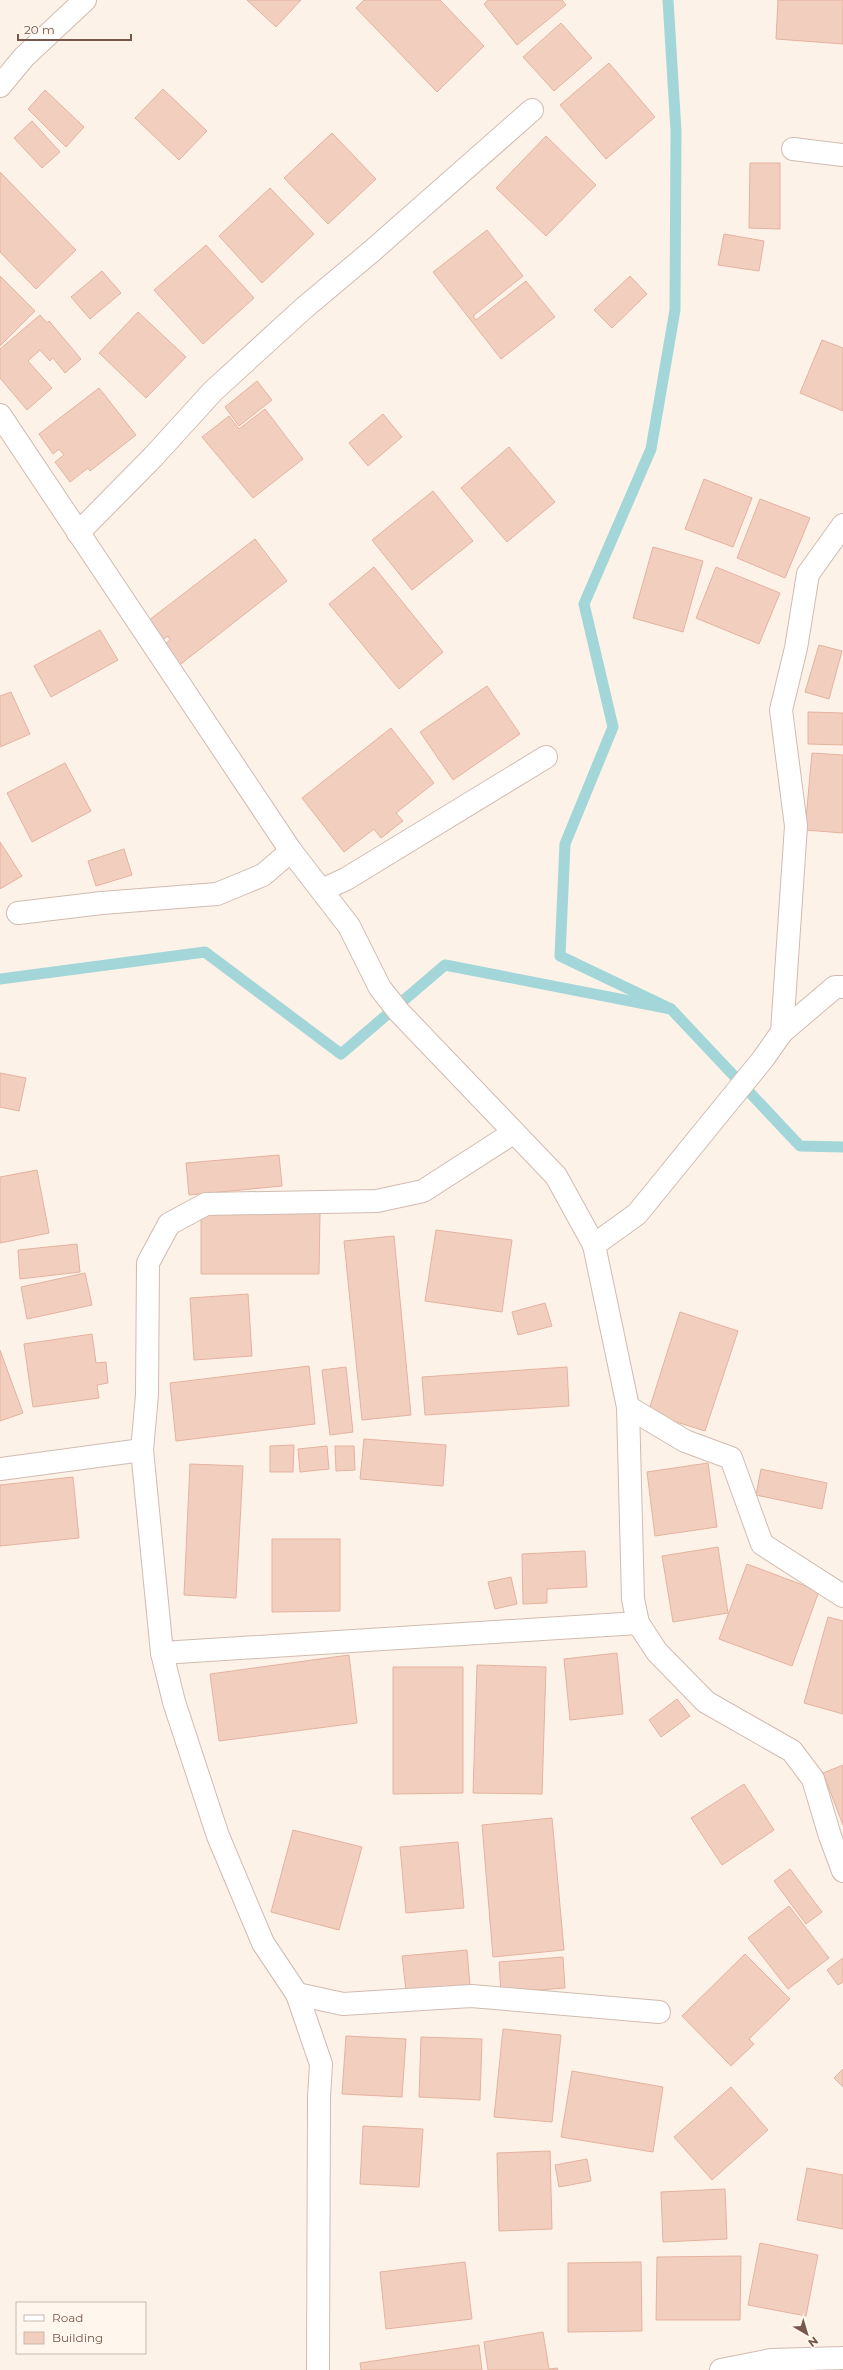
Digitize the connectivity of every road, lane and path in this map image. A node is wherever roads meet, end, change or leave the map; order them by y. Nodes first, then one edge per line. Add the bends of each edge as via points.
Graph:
1 (85, 0) edge
2 (0, 86) edge
3 (532, 110) dead end
4 (793, 148) dead end
5 (843, 155) edge
6 (0, 415) edge
7 (843, 525) edge
8 (78, 533) junction
9 (546, 757) dead end
10 (290, 852) junction
11 (322, 890) junction
12 (18, 913) dead end
13 (843, 987) edge
14 (782, 1032) junction
15 (513, 1133) junction
16 (594, 1245) junction
17 (628, 1407) junction
18 (142, 1450) junction
19 (0, 1469) edge
20 (843, 1596) edge
21 (638, 1623) junction
22 (162, 1653) junction
23 (843, 1871) edge
24 (297, 1994) junction
25 (659, 2012) dead end
26 (843, 2358) edge
27 (318, 2370) edge
28 (721, 2370) edge

1 - 2 street via 24,58
3 - 8 street via 304,308 213,391
4 - 5 street
6 - 8 street
7 - 14 street via 808,574 796,648 781,710 796,826
8 - 10 street
9 - 11 street via 346,879
10 - 11 street
10 - 12 street via 263,875 217,894
11 - 15 street via 349,926 380,988 399,1012
13 - 14 street via 835,987
14 - 16 street via 637,1214
15 - 16 street via 556,1176
15 - 18 street via 423,1191 369,1202 206,1204 169,1224 148,1263 146,1395
16 - 17 street
17 - 20 street via 685,1441 731,1458 762,1544
17 - 21 street via 633,1599
18 - 19 street
18 - 22 street
21 - 22 street
21 - 23 street via 658,1652 706,1702 792,1751 813,1779
22 - 24 street via 174,1702 218,1836 263,1943
24 - 25 street via 343,2004 471,1996
24 - 27 street via 321,2064 318,2097
26 - 28 street via 772,2360

